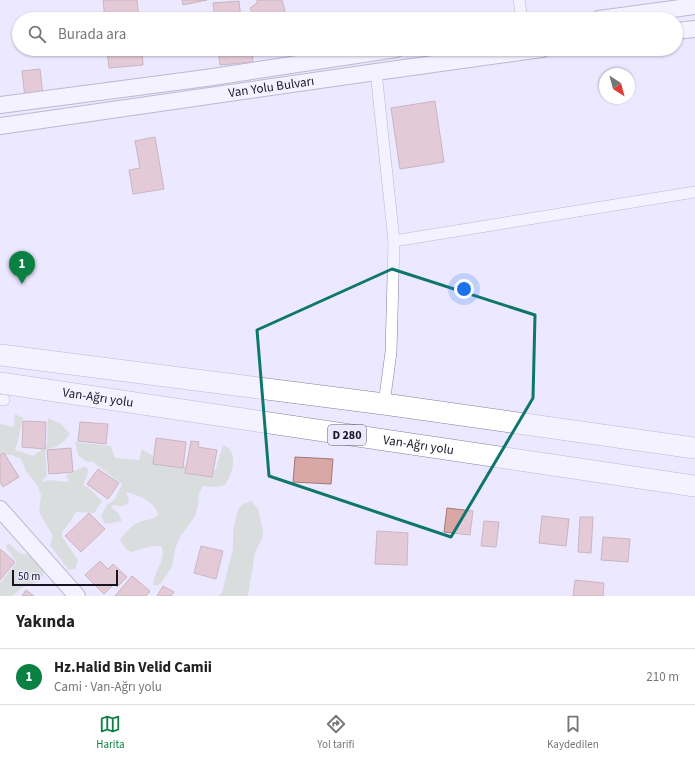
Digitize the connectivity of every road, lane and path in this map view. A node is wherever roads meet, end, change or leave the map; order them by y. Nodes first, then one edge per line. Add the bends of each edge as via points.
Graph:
1 (519, 0) edge
2 (695, 6) edge
3 (521, 12) edge
4 (651, 12) edge
5 (695, 29) edge
6 (683, 30) edge
7 (350, 56) edge
8 (491, 56) edge
9 (376, 72) junction
10 (0, 105) edge
11 (0, 126) edge
12 (695, 192) edge
13 (394, 241) junction
14 (0, 355) edge
15 (1, 394) edge
16 (384, 404) junction
17 (695, 448) edge
18 (695, 486) edge
19 (0, 509) edge
20 (77, 596) edge

1 - 3 street
2 - 4 main road
5 - 6 main road
7 - 10 main road
8 - 9 main road, Van Yolu Bulvarı
9 - 11 main road, Van Yolu Bulvarı
9 - 13 street
12 - 13 street
13 - 16 street via 391,352
14 - 16 highway
15 - 18 highway, Van-Ağrı yolu / D 280
16 - 17 highway
19 - 20 main road

